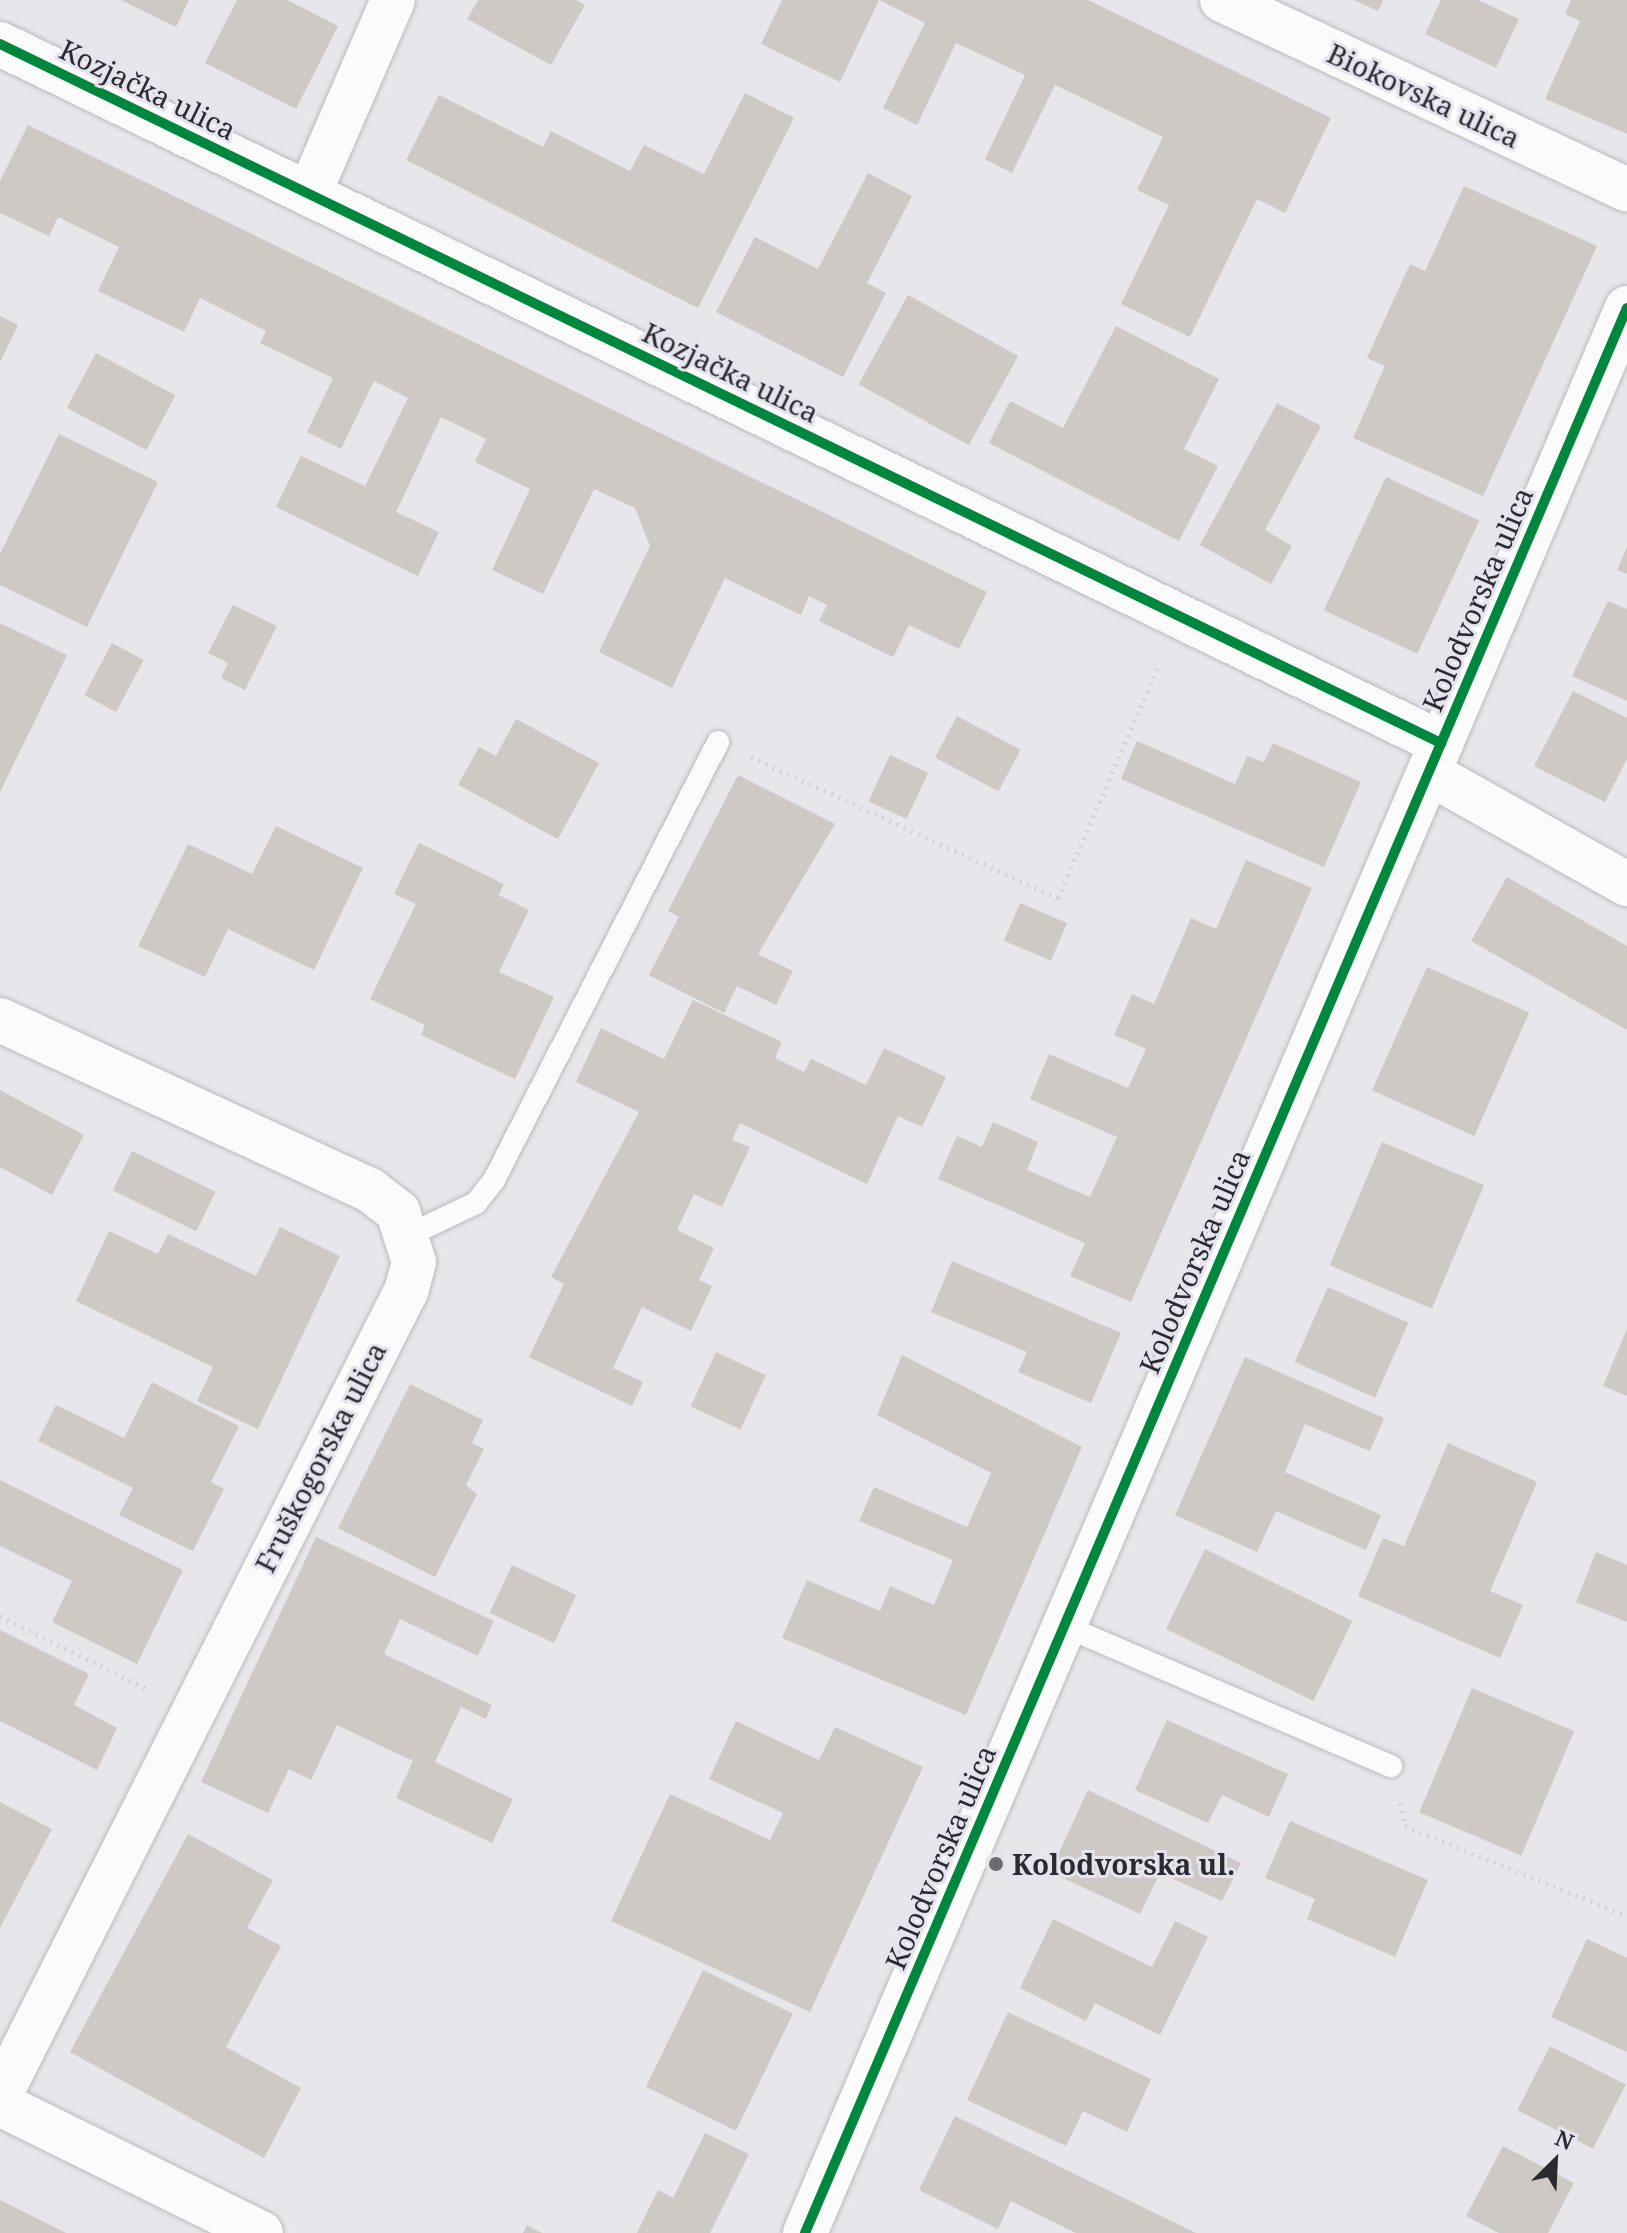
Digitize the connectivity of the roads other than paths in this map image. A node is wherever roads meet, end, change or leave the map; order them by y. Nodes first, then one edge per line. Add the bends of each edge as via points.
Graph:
1 (393, 0) edge
2 (1222, 0) edge
3 (0, 44) edge
4 (1627, 190) edge
5 (309, 194) junction
6 (1627, 308) edge
7 (718, 742) road end
8 (1435, 758) junction
9 (1627, 884) edge
10 (0, 1020) edge
11 (411, 1234) junction
12 (1064, 1626) junction
13 (1391, 1766) road end
14 (0, 2095) edge
15 (0, 2104) edge
16 (261, 2233) edge
17 (805, 2233) edge

1 - 5 street
2 - 4 street, Biokovska ulica
3 - 5 street, Kozjačka ulica
5 - 8 street, Kozjačka ulica via 1180,615
6 - 8 street, Kolodvorska ulica
7 - 11 lane via 494,1180 476,1203
8 - 9 street, Kozjačka ulica
8 - 12 street, Kolodvorska ulica
10 - 11 street via 370,1190 398,1212
11 - 14 street, Fruškogorska ulica via 406,1291 189,1710
12 - 13 lane
12 - 17 street, Kolodvorska ulica
15 - 16 street

